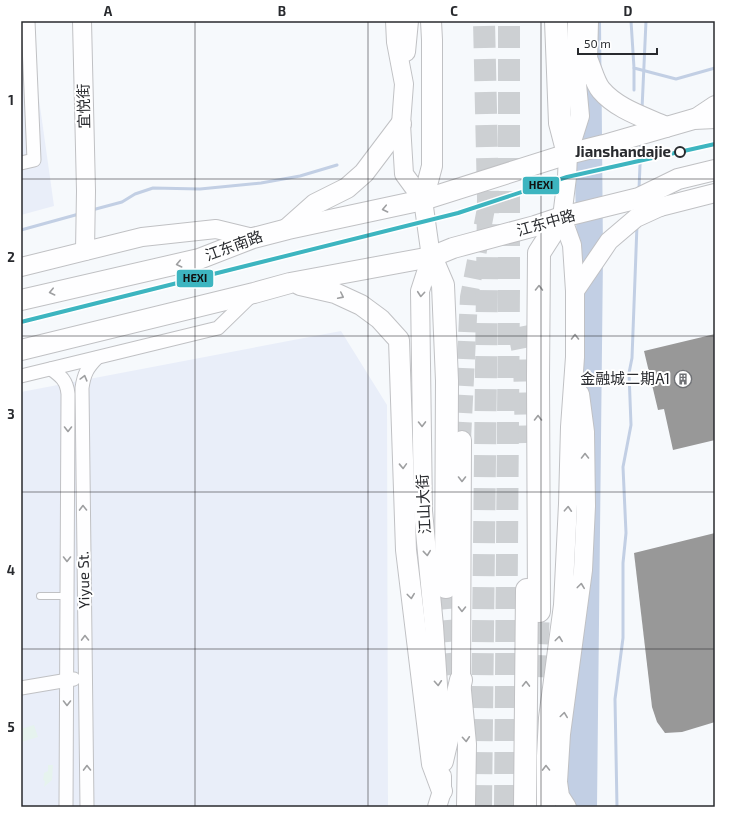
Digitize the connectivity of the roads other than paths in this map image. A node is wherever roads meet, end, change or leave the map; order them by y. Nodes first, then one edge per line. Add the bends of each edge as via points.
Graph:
1 (28, 21) edge
2 (82, 21) edge
3 (395, 21) edge
4 (409, 21) edge
5 (431, 21) edge
6 (556, 21) edge
7 (577, 21) edge
8 (589, 21) edge
9 (25, 40) edge
10 (588, 61) junction
11 (404, 84) junction
12 (580, 99) junction
13 (715, 105) edge
14 (694, 118) junction
15 (715, 118) edge
16 (401, 124) junction
17 (666, 126) junction
18 (568, 154) junction
19 (21, 163) edge
20 (715, 170) edge
21 (715, 193) edge
22 (638, 198) junction
23 (423, 200) junction
24 (660, 207) junction
25 (562, 216) junction
26 (288, 228) junction
27 (252, 238) junction
28 (85, 245) junction
29 (430, 256) junction
30 (21, 267) edge
31 (290, 283) junction
32 (575, 291) junction
33 (254, 293) junction
34 (21, 300) edge
35 (21, 350) edge
36 (575, 357) junction
37 (97, 358) junction
38 (51, 369) junction
39 (21, 376) edge
40 (462, 440) tunnel mouth
41 (526, 443) tunnel mouth
42 (446, 587) tunnel mouth
43 (40, 596) dead end
44 (67, 596) junction
45 (539, 612) tunnel mouth
46 (85, 676) junction
47 (67, 680) junction
48 (461, 680) junction
49 (21, 688) edge
50 (442, 761) junction
51 (558, 782) junction
52 (439, 799) edge
53 (66, 807) edge
54 (87, 807) edge
55 (466, 807) edge
56 (525, 807) edge
57 (547, 807) edge
58 (567, 807) edge

1 - 9 street
2 - 28 main road, 宜悦街
3 - 11 main road
4 - 11 main road
5 - 23 main road via 432,166
6 - 18 highway via 560,123
7 - 12 main road via 575,62
8 - 10 main road
9 - 19 street via 34,160
10 - 12 main road
10 - 17 main road via 600,89 613,102
11 - 16 main road
12 - 18 main road via 580,116
13 - 14 main road
14 - 15 main road
14 - 17 main road
16 - 23 main road via 404,174
16 - 26 main road via 364,173 347,188 314,204
17 - 18 main road via 604,146
18 - 23 main road, 江东南路
18 - 25 main road
20 - 22 main road, 江东中路 via 678,179
21 - 24 main road
22 - 24 main road
22 - 25 main road, 江东中路
23 -> 26 main road, 江东南路
23 - 29 main road, 江山大街
24 - 32 main road via 636,218 609,241
25 - 29 main road, 江东中路
25 - 32 main road via 572,245
45 -> 25 highway via 539,253
26 - 27 main road, 江东南路
27 - 28 main road via 216,230
27 -> 34 main road, 江东南路 via 198,259
28 - 30 main road
29 - 31 main road, 江东中路
29 - 42 highway via 443,285 448,381
29 -> 50 main road, 江山大街 via 420,291 422,511 434,626
31 - 33 main road
31 -> 52 main road via 335,293 361,305 380,319 399,340 406,550 432,764
36 -> 32 main road
33 - 35 main road
33 - 37 street via 218,328
51 -> 36 main road via 561,734 583,570 586,506 585,432
57 -> 36 main road via 548,718 563,605
37 - 38 street
46 -> 37 street, Yiyue St. via 82,388 84,374
38 - 39 street
38 -> 44 street, Yiyue St. via 64,380 68,394
40 -> 48 main road
56 -> 41 highway via 528,556
43 - 44 lane
44 - 47 street, Yiyue St.
46 - 47 street
54 -> 46 street, Yiyue St.
47 - 49 street
47 -> 53 street, Yiyue St.
48 - 50 highway
48 -> 55 main road via 467,744
50 - 52 main road, 江山大街
51 - 57 main road
51 - 58 main road via 560,796

